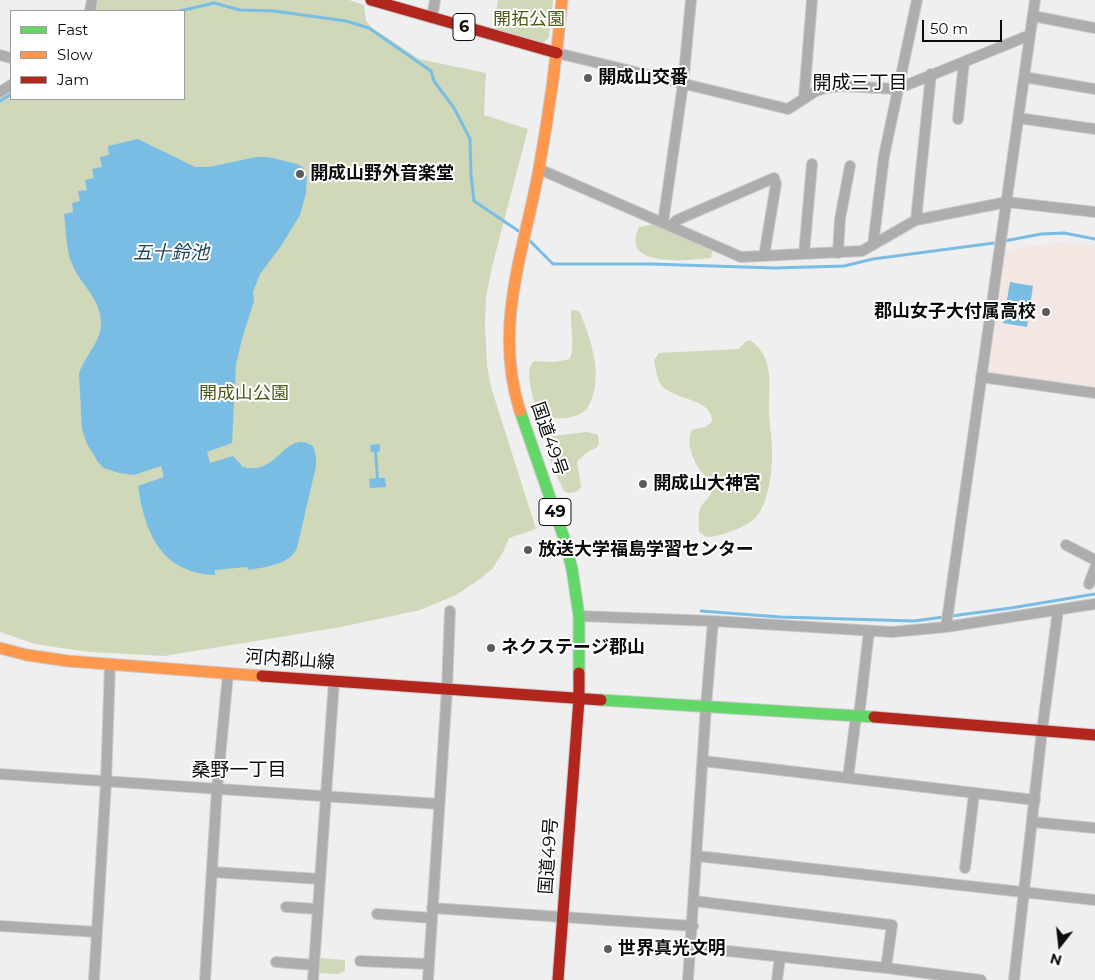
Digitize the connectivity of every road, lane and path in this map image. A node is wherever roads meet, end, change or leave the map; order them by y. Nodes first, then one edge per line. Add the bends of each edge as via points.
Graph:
1 (371, 0) edge
2 (434, 0) edge
3 (562, 0) edge
4 (691, 0) edge
5 (812, 0) edge
6 (917, 0) edge
7 (1035, 0) edge
8 (1033, 16) junction
9 (432, 18) junction
10 (1095, 28) edge
11 (1030, 35) junction
12 (557, 53) junction
13 (964, 62) junction
14 (931, 74) junction
15 (1024, 77) junction
16 (683, 84) junction
17 (897, 89) junction
18 (1095, 89) edge
19 (804, 98) junction
20 (958, 118) dead end
21 (1018, 118) junction
22 (1095, 129) edge
23 (812, 164) dead end
24 (850, 166) dead end
25 (539, 168) junction
26 (1007, 202) junction
27 (1095, 212) edge
28 (916, 220) junction
29 (667, 224) junction
30 (873, 245) junction
31 (838, 253) junction
32 (804, 254) junction
33 (764, 256) junction
34 (981, 377) junction
35 (1095, 393) edge
36 (1066, 545) dead end
37 (1095, 560) edge
38 (1095, 568) edge
39 (1088, 584) dead end
40 (1095, 604) edge
41 (1058, 610) junction
42 (450, 611) dead end
43 (580, 616) junction
44 (713, 621) junction
45 (946, 627) junction
46 (869, 631) junction
47 (0, 648) edge
48 (110, 665) junction
49 (228, 674) junction
50 (334, 681) junction
51 (447, 689) junction
52 (579, 699) junction
53 (706, 706) junction
54 (857, 716) junction
55 (1042, 731) junction
56 (1095, 735) edge
57 (703, 761) junction
58 (0, 774) edge
59 (848, 778) junction
60 (106, 782) junction
61 (217, 789) junction
62 (974, 794) junction
63 (326, 797) junction
64 (1035, 800) junction
65 (439, 804) junction
66 (1033, 822) junction
67 (1095, 828) edge
68 (697, 856) junction
69 (965, 868) dead end
70 (212, 872) junction
71 (320, 879) junction
72 (1024, 892) junction
73 (1095, 900) edge
74 (694, 901) junction
75 (286, 908) dead end
76 (318, 909) junction
77 (432, 913) junction
78 (377, 914) dead end
79 (562, 918) junction
80 (0, 926) edge
81 (693, 926) junction
82 (97, 932) junction
83 (691, 947) junction
84 (780, 957) junction
85 (360, 960) dead end
86 (276, 962) dead end
87 (430, 964) junction
88 (314, 965) junction
89 (886, 968) junction
90 (94, 980) edge
91 (205, 980) edge
92 (313, 980) edge
93 (428, 980) edge
94 (558, 980) edge
95 (688, 980) edge
96 (777, 980) edge
97 (981, 980) edge
98 (1014, 980) edge

1 - 9 main road, 6
2 - 9 street
3 - 12 main road, 国道49号 / 49
4 - 16 street
5 - 19 street
6 - 17 street
7 - 8 street
8 - 10 street
8 - 11 street
9 - 12 main road, 6
11 - 13 street
11 - 15 street
12 - 16 street
12 - 25 main road, 国道49号 / 49
13 - 14 street
13 - 20 street
14 - 17 street
14 - 28 street
15 - 18 street
15 - 21 street
16 - 19 street via 788,109
16 - 29 street
17 - 19 street via 842,86 816,91
17 - 30 street via 884,156
21 - 22 street
21 - 26 street
23 - 32 street
24 - 31 street via 840,219
25 - 29 street
25 - 43 main road, 国道49号 / 49 via 512,294 508,348 514,390 565,541
26 - 27 street
26 - 28 street
26 - 34 street
28 - 30 street
29 - 33 street via 741,257
29 - 33 street via 774,178 776,184
30 - 31 street via 862,252
31 - 32 street
32 - 33 street
34 - 35 street
34 - 45 street
36 - 37 street
38 - 39 street
40 - 41 street
41 - 45 street
41 - 55 street
42 - 51 street
43 - 44 street
43 - 52 main road, 国道49号 / 49
44 - 46 street
44 - 53 street
45 - 46 street
46 - 54 street
47 - 48 main road, 河内郡山線 via 54,660
48 - 49 main road, 河内郡山線
48 - 60 street
49 - 50 main road, 河内郡山線
49 - 61 street
50 - 51 main road, 河内郡山線
50 - 63 street
51 - 52 main road, 河内郡山線
51 - 65 street
52 - 53 main road, 河内郡山線
52 - 79 main road, 国道49号 / 49
53 - 54 main road, 河内郡山線
53 - 57 street
54 - 55 main road, 河内郡山線
54 - 59 street
55 - 56 main road, 河内郡山線
55 - 64 street
57 - 59 street
57 - 68 street
58 - 60 street
59 - 62 street
60 - 61 street
60 - 82 street
61 - 63 street
61 - 70 street
62 - 64 street
62 - 69 street
63 - 65 street
63 - 71 street
64 - 66 street
65 - 77 street
66 - 67 street
66 - 72 street
68 - 72 street
68 - 74 street
70 - 71 street
70 - 91 street
71 - 76 street
72 - 73 street
72 - 98 street
74 - 81 street
74 - 89 street via 892,925
75 - 76 street
76 - 88 street
77 - 78 street
77 - 79 street
77 - 87 street
79 - 81 street
79 - 94 main road, 国道49号 / 49
80 - 82 street
81 - 83 street
82 - 90 street
83 - 84 street
83 - 95 street
84 - 89 street
84 - 96 street
85 - 87 street
86 - 88 street
87 - 93 street
88 - 92 street
89 - 97 street

